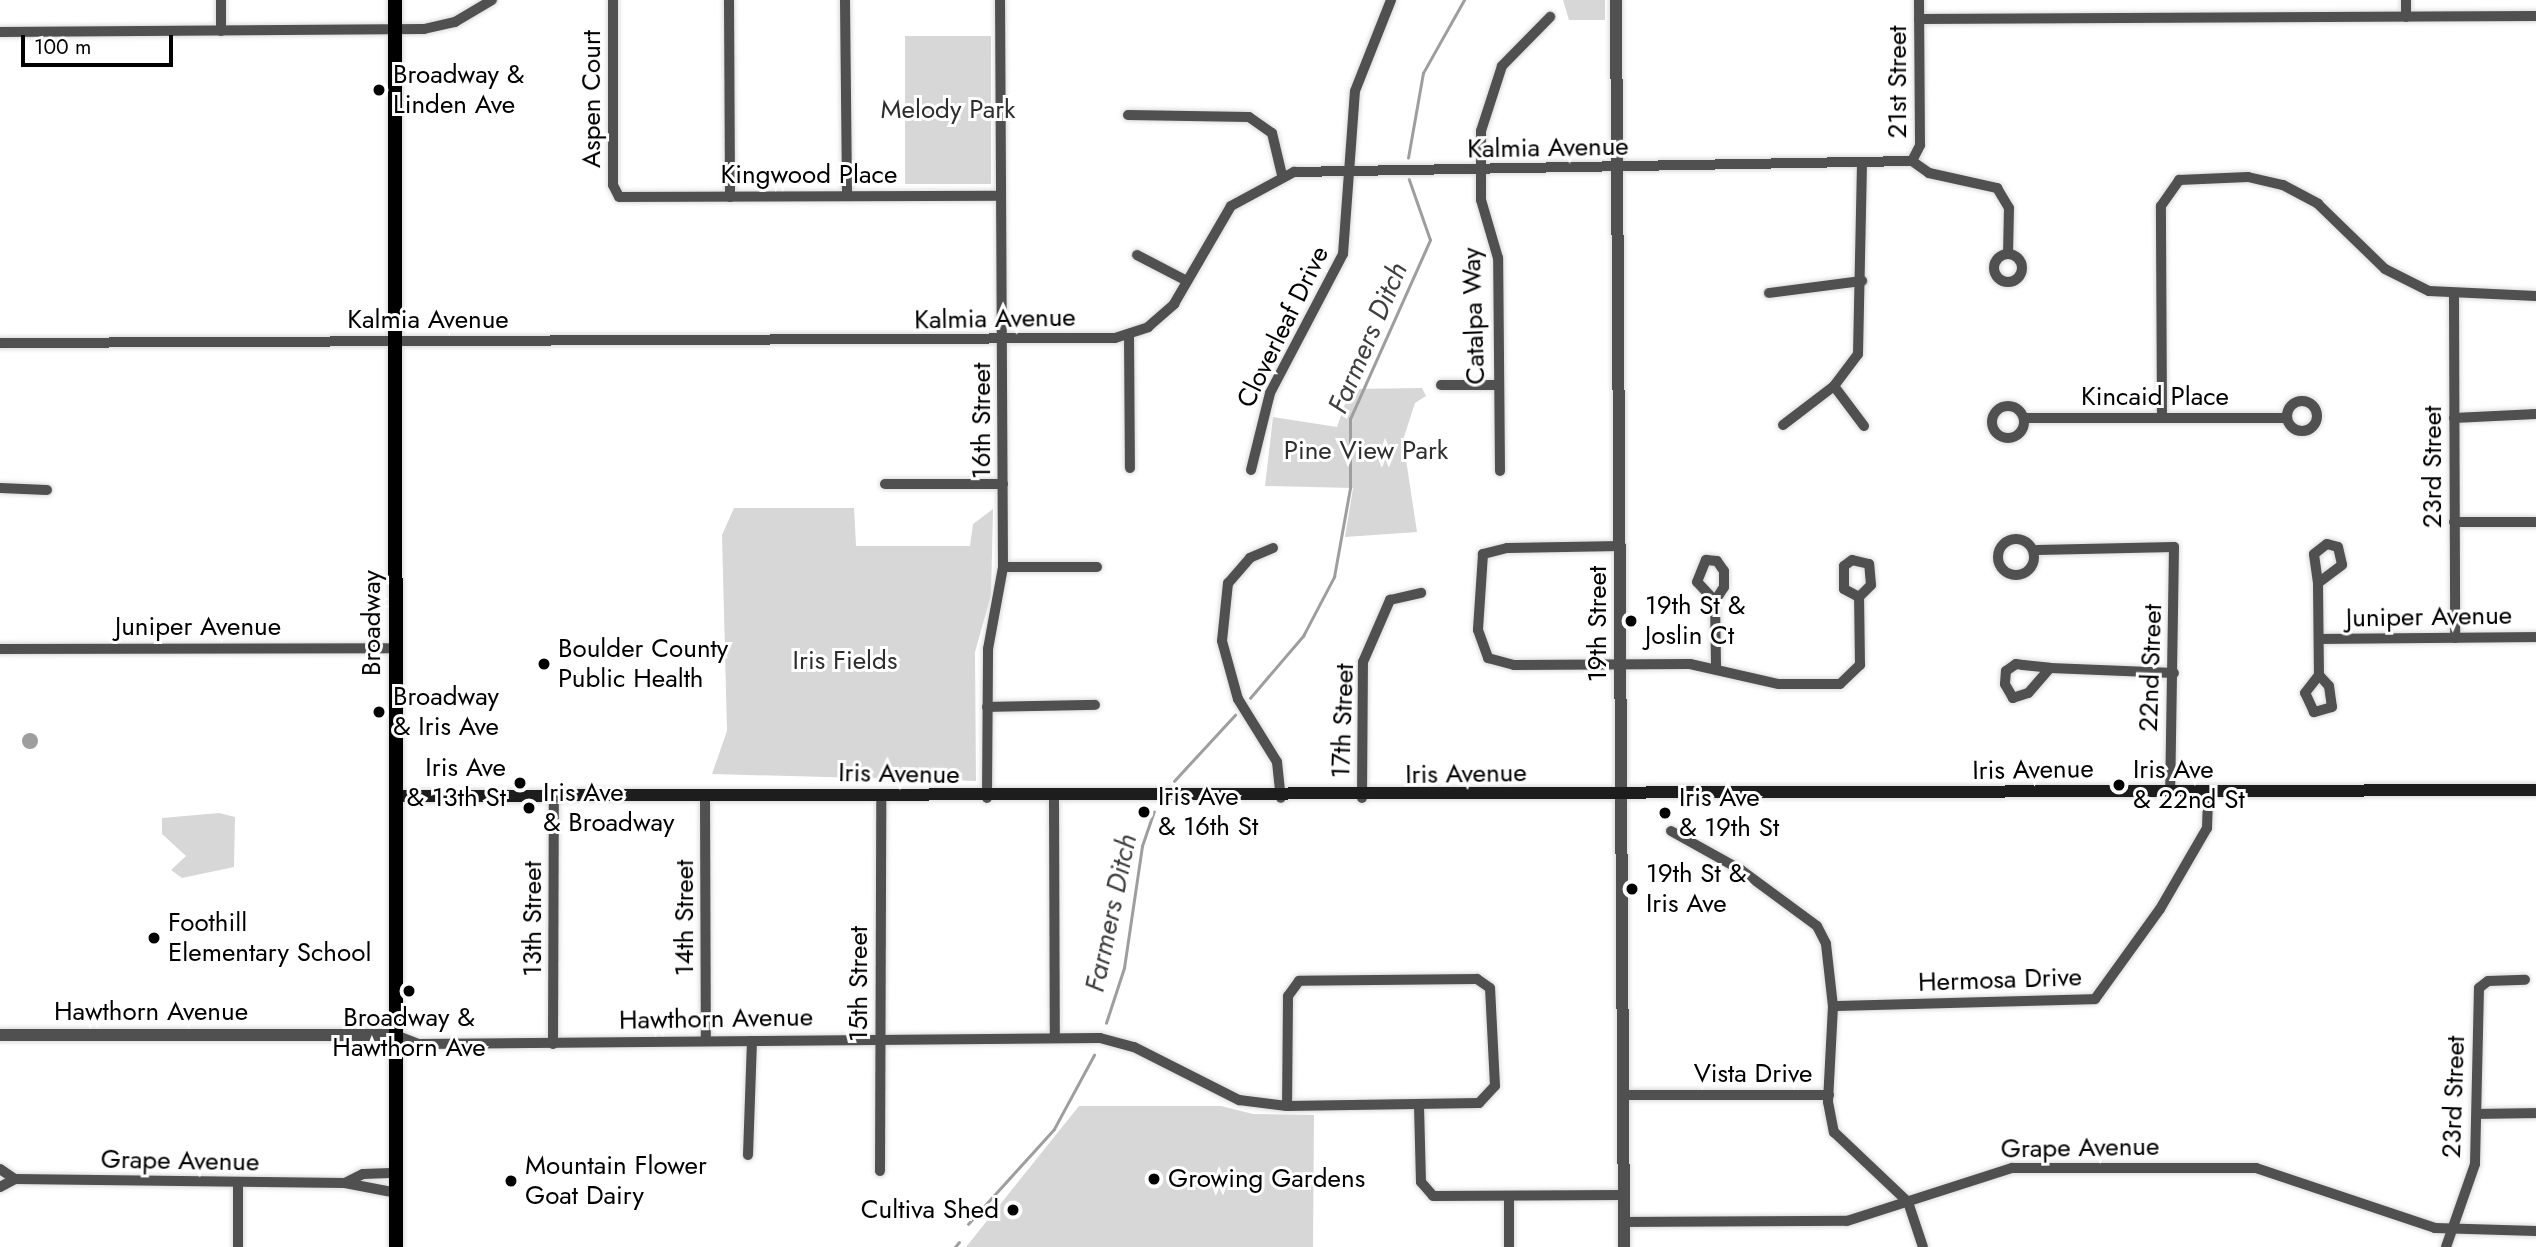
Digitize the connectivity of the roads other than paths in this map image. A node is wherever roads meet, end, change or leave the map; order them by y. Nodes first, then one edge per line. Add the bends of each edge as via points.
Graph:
1 (221, 0) edge
2 (395, 0) edge
3 (492, 0) edge
4 (613, 0) edge
5 (729, 0) edge
6 (845, 0) edge
7 (999, 0) edge
8 (1616, 0) edge
9 (1919, 0) edge
10 (2406, 0) edge
11 (1386, 1) edge
12 (2536, 16) edge
13 (1550, 17) dead end
14 (2406, 17) junction
15 (1919, 19) junction
16 (395, 27) junction
17 (221, 31) junction
18 (0, 32) edge
19 (1128, 115) dead end
20 (1912, 162) junction
21 (1862, 165) junction
22 (1617, 169) junction
23 (1481, 170) junction
24 (1350, 171) junction
25 (1282, 175) junction
26 (847, 196) junction
27 (999, 196) junction
28 (619, 197) joint
29 (730, 197) junction
30 (2008, 254) dead end
31 (1137, 255) dead end
32 (1187, 281) junction
33 (1862, 281) junction
34 (1769, 293) dead end
35 (2454, 295) junction
36 (2536, 296) edge
37 (1129, 335) junction
38 (396, 339) junction
39 (1003, 339) junction
40 (0, 343) edge
41 (1441, 385) dead end
42 (1498, 385) junction
43 (1834, 386) junction
44 (2536, 414) edge
45 (2024, 418) dead end
46 (2162, 418) junction
47 (2287, 418) dead end
48 (2454, 418) junction
49 (1783, 425) dead end
50 (1864, 426) dead end
51 (1130, 468) dead end
52 (1251, 470) dead end
53 (1500, 471) dead end
54 (885, 484) dead end
55 (1003, 484) junction
56 (0, 488) edge
57 (47, 491) dead end
58 (2454, 522) junction
59 (2536, 522) edge
60 (1621, 546) junction
61 (1273, 548) dead end
62 (2037, 550) dead end
63 (1097, 567) dead end
64 (1003, 568) junction
65 (2318, 583) dead end
66 (1421, 593) dead end
67 (1859, 597) dead end
68 (1715, 601) dead end
69 (2536, 637) edge
70 (2455, 638) junction
71 (2322, 639) junction
72 (396, 648) junction
73 (0, 649) edge
74 (1621, 660) junction
75 (1716, 667) junction
76 (2050, 668) junction
77 (2174, 673) junction
78 (2319, 675) dead end
79 (1096, 705) dead end
80 (987, 707) junction
81 (2536, 790) edge
82 (2170, 791) junction
83 (2208, 791) junction
84 (705, 795) junction
85 (396, 796) junction
86 (554, 796) junction
87 (881, 796) junction
88 (1622, 796) junction
89 (988, 798) junction
90 (1281, 798) junction
91 (1362, 798) junction
92 (1054, 799) junction
93 (1671, 831) dead end
94 (2525, 980) dead end
95 (1833, 1006) junction
96 (0, 1035) edge
97 (396, 1035) junction
98 (1055, 1038) junction
99 (881, 1040) junction
100 (706, 1041) junction
101 (752, 1041) junction
102 (553, 1044) junction
103 (1623, 1095) junction
104 (1829, 1095) junction
105 (1287, 1106) junction
106 (1419, 1106) junction
107 (2536, 1113) edge
108 (2479, 1114) junction
109 (748, 1155) dead end
110 (0, 1169) edge
111 (880, 1171) dead end
112 (397, 1173) junction
113 (15, 1179) junction
114 (238, 1183) junction
115 (345, 1183) junction
116 (0, 1187) edge
117 (397, 1193) junction
118 (1623, 1195) junction
119 (1509, 1197) junction
120 (1908, 1202) junction
121 (1624, 1222) junction
122 (2536, 1231) edge
123 (2454, 1232) junction
124 (238, 1247) edge
125 (396, 1247) edge
126 (1509, 1247) edge
127 (1624, 1247) edge
128 (1923, 1247) edge
129 (2446, 1247) edge

1 - 17 street
2 - 16 main road, Broadway
3 - 16 street via 445,25
4 - 28 street, Aspen Court via 613,185
5 - 29 street
6 - 26 street
7 - 27 street, 16th Street
8 - 22 street, 19th Street
9 - 15 street, 21st Street
10 - 14 street
11 - 24 street, Cloverleaf Drive via 1355,91
12 - 14 street
13 - 23 street, Catalpa Way via 1516,48 1492,87 1480,131
14 - 15 street
15 - 20 street, 21st Street via 1920,145
16 - 17 street
16 - 38 main road, Broadway
17 - 18 street
19 - 25 street via 1249,117 1272,133
20 - 21 street, Kalmia Avenue
20 - 30 street via 1929,173 1997,188 2009,208
21 - 22 street, Kalmia Avenue
21 - 33 street
22 - 23 street, Kalmia Avenue
22 - 60 street, 19th Street
23 - 24 street, Kalmia Avenue
23 - 42 street, Catalpa Way via 1483,215 1498,258
24 - 25 street, Kalmia Avenue
24 - 52 street, Cloverleaf Drive via 1343,254 1270,393
25 - 32 street, Kalmia Avenue via 1231,206
26 - 27 street, Kingwood Place
26 - 29 street, Kingwood Place
27 - 39 street, 16th Street
28 - 29 street, Kingwood Place
31 - 32 street
32 - 37 street, Kalmia Avenue via 1162,317
33 - 34 street
33 - 43 street via 1858,354
35 - 36 street
35 - 46 street via 2391,273 2318,204 2283,185 2213,176 2179,180 2161,206
35 - 48 street, 23rd Street
37 - 39 street, Kalmia Avenue
37 - 51 street
38 - 39 street, Kalmia Avenue
38 - 40 street, Kalmia Avenue
38 - 72 main road, Broadway
39 - 55 street, 16th Street
41 - 42 street
42 - 53 street, Catalpa Way
43 - 49 street
43 - 50 street
44 - 48 street
45 - 46 street, Kincaid Place
46 - 47 street, Kincaid Place
48 - 58 street, 23rd Street
54 - 55 street
55 - 64 street, 16th Street
56 - 57 street
58 - 59 street
58 - 70 street, 23rd Street
60 - 74 street, 19th Street
60 - 74 street via 1507,548 1483,554 1478,575 1478,630 1488,658 1514,665
61 - 90 street via 1250,558 1228,583 1222,641 1238,699 1278,762
62 - 77 street, 22nd Street via 2174,547
63 - 64 street
64 - 80 street, 16th Street via 988,649
65 - 71 street
66 - 91 street, 17th Street via 1390,600 1363,662
67 - 75 street via 1860,665 1848,680 1800,686
68 - 75 street
69 - 70 street, Juniper Avenue
70 - 71 street, Juniper Avenue
71 - 78 street
72 - 73 street, Juniper Avenue
72 - 85 main road, Broadway
74 - 75 street
74 - 88 street, 19th Street
76 - 76 street via 2012,665 2006,671 2006,690 2024,696
76 - 77 street
77 - 82 street, 22nd Street
79 - 80 street
80 - 89 street, 16th Street
81 - 83 main road, Iris Avenue
82 - 83 main road, Iris Avenue
82 - 88 main road, Iris Avenue
83 - 95 street, Hermosa Drive via 2202,837 2095,999
84 - 86 main road, Iris Avenue
84 - 87 main road, Iris Avenue
84 - 100 street, 14th Street
85 - 86 main road, Iris Avenue
85 - 97 main road, Broadway
86 - 102 street, 13th Street
87 - 89 main road, Iris Avenue
87 - 99 street, 15th Street
88 - 91 main road, Iris Avenue
88 - 103 street, 19th Street
89 - 92 main road, Iris Avenue
90 - 91 main road, Iris Avenue
90 - 92 main road, Iris Avenue
92 - 98 street
93 - 95 street, Vista Drive via 1810,916 1826,944
94 - 108 street, 23rd Street via 2480,986
95 - 104 street, Vista Drive
96 - 97 street, Hawthorn Avenue
97 - 102 street, Hawthorn Avenue via 418,1044
97 - 112 main road, Broadway
98 - 99 street, Hawthorn Avenue
98 - 105 street, Hawthorn Avenue via 1118,1041 1205,1087
99 - 101 street, Hawthorn Avenue
99 - 111 street, 15th Street
100 - 101 street, Hawthorn Avenue
100 - 102 street, Hawthorn Avenue
101 - 109 street
103 - 104 street, Vista Drive
103 - 118 street, 19th Street
104 - 120 street via 1842,1145
105 - 106 street, Hawthorn Avenue
105 - 106 street, Hawthorn Avenue via 1288,996 1299,981 1485,983 1494,998 1492,1094 1479,1103
106 - 119 street via 1424,1190 1438,1197
107 - 108 street
108 - 123 street, 23rd Street via 2475,1164
110 - 113 street
112 - 115 street, Grape Avenue via 363,1174
112 - 117 main road, Broadway
113 - 114 street, Grape Avenue
113 - 116 street, Grape Avenue
114 - 115 street, Grape Avenue
114 - 124 street
115 - 117 street, Grape Avenue
117 - 125 main road, Broadway
118 - 119 street
118 - 121 street, 19th Street
119 - 126 street
120 - 121 street, Grape Avenue via 1847,1221
120 - 123 street, Grape Avenue via 2011,1168 2256,1168
120 - 128 street
121 - 127 street, 19th Street
122 - 123 street, Grape Avenue
123 - 129 street, 23rd Street

